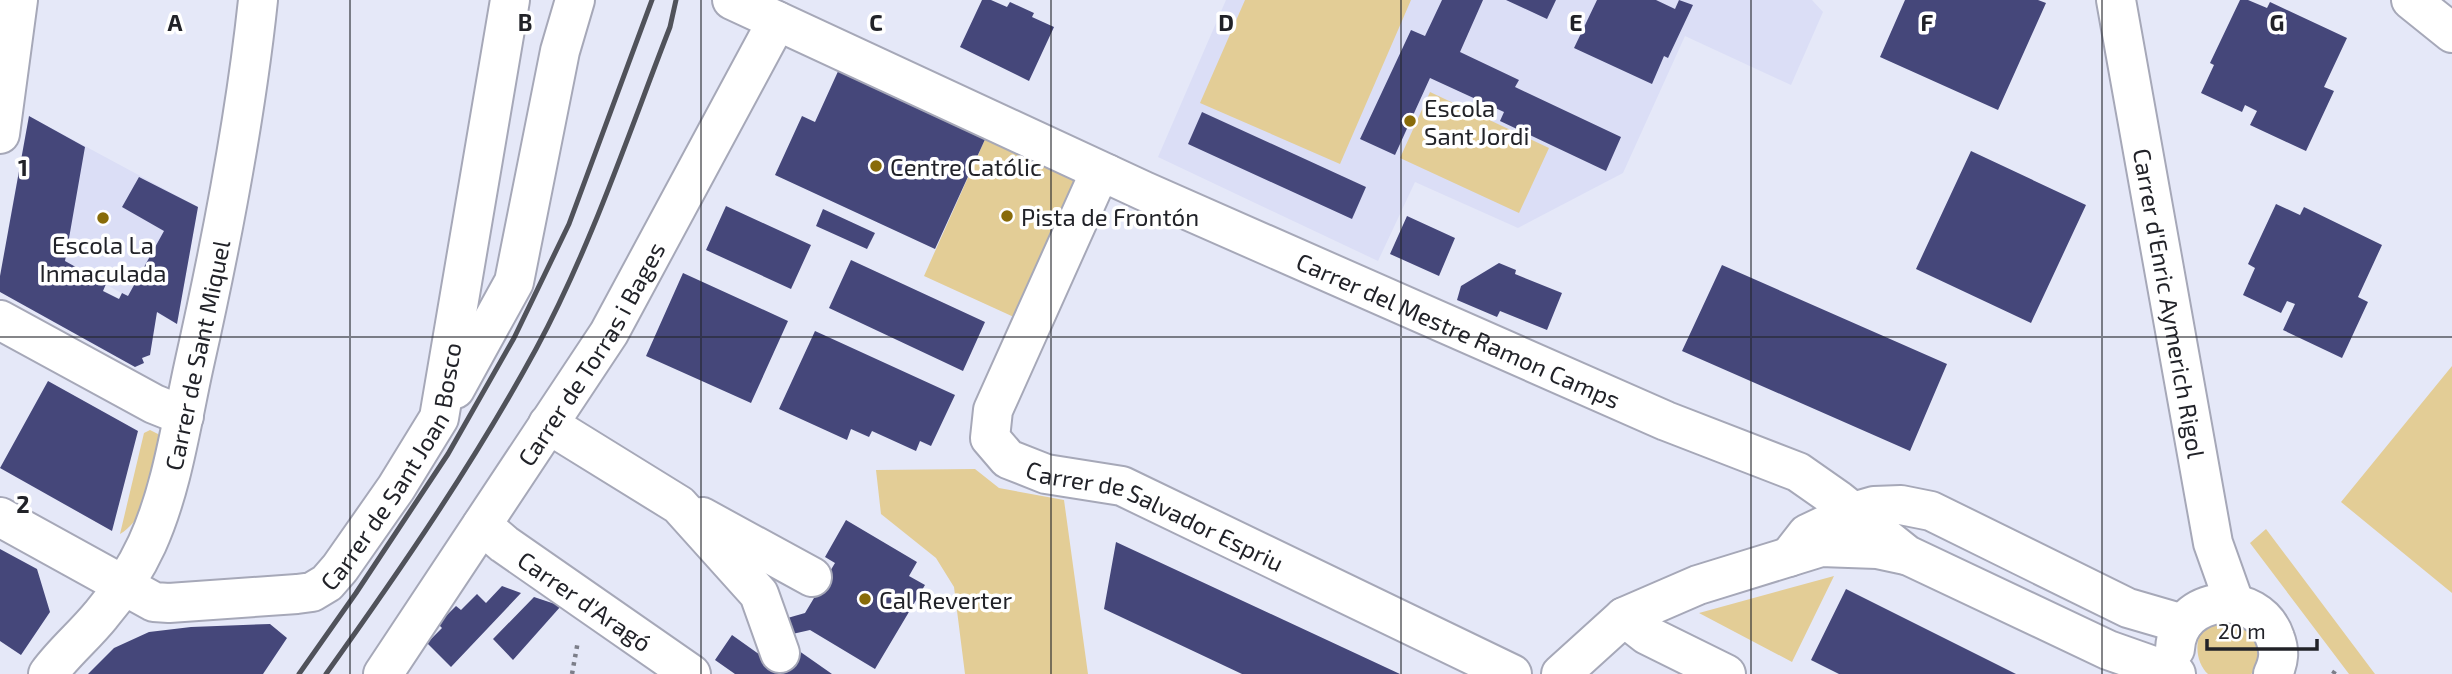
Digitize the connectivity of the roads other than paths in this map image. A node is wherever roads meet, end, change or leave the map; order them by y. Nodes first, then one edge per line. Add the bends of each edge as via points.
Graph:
1 (18, 0) edge
2 (258, 0) edge
3 (510, 0) edge
4 (575, 0) edge
5 (2116, 0) edge
6 (2411, 0) edge
7 (734, 1) edge
8 (777, 21) junction
9 (2452, 33) edge
10 (0, 134) edge
11 (1107, 174) junction
12 (0, 320) edge
13 (184, 416) junction
14 (439, 418) junction
15 (548, 424) junction
16 (1798, 472) junction
17 (679, 505) junction
18 (1863, 509) junction
19 (0, 517) edge
20 (482, 525) junction
21 (1908, 555) junction
22 (1789, 557) junction
23 (812, 577) dead end
24 (122, 585) junction
25 (2234, 602) junction
26 (1624, 617) junction
27 (2183, 624) junction
28 (780, 653) dead end
29 (2282, 669) edge
30 (48, 674) edge
31 (383, 674) edge
32 (691, 674) edge
33 (1512, 674) edge
34 (1561, 674) edge
35 (1726, 674) edge
36 (2177, 674) edge

1 - 10 street
2 - 13 street, Carrer de Sant Miquel via 251,69 219,253
3 - 14 street, Carrer de Sant Joan Bosco
4 - 14 street via 560,51 514,282
5 - 25 street, Carrer d'Enric Aymerich Rigol via 2213,543
6 - 9 street
7 - 8 street, Carrer del Mestre Ramon Camps
8 - 11 street, Carrer del Mestre Ramon Camps
8 - 15 street, Carrer de Torras i Bages via 609,333
11 - 16 street, Carrer del Mestre Ramon Camps via 1666,421
11 - 33 street, Carrer de Salvador Espriu via 1094,185 993,410 990,439 1009,459 1046,474 1122,486
12 - 13 street
13 - 24 street, Carrer de Sant Miquel via 147,545
14 - 24 street, Carrer de Sant Joan Bosco via 358,544 327,583 312,592 169,603 144,599
15 - 17 street
15 - 20 street, Carrer de Torras i Bages
16 - 18 street, Carrer del Mestre Ramon Camps
16 - 22 street
17 - 23 street
17 - 28 street via 759,594
18 - 21 street, Carrer del Mestre Ramon Camps
18 - 22 street via 1807,534
18 - 27 street via 1901,505 1931,512 2128,608
19 - 24 street, Carrer de Sant Joan Bosco
20 - 31 street, Carrer de Torras i Bages
20 - 32 street, Carrer d'Aragó
21 - 22 street via 1821,547
21 - 36 street, Carrer del Mestre Ramon Camps via 2108,650
22 - 26 street via 1699,585
24 - 30 street, Carrer de Sant Miquel
25 - 27 street via 2206,605
25 - 29 street via 2248,606 2271,628
26 - 34 street
26 - 35 street via 1647,635
27 - 36 street, Carrer del Mestre Ramon Camps via 2176,641

